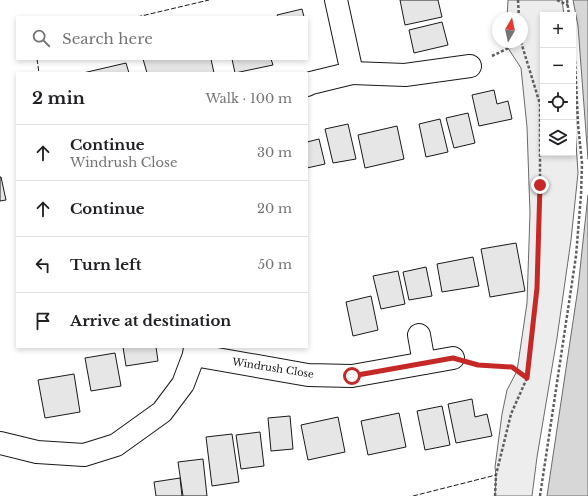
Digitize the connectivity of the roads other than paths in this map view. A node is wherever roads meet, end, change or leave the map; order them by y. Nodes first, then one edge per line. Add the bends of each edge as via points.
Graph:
1 (336, 0) edge
2 (470, 66) road end
3 (352, 73) junction
4 (308, 84) edge
5 (419, 335) dead end
6 (195, 351) edge
7 (453, 358) road end
8 (424, 363) junction
9 (0, 443) edge

1 - 3 street
2 - 3 street via 405,75
3 - 4 street
5 - 8 street
6 - 8 street, Windrush Close via 308,375 352,376
6 - 9 street via 182,384 162,412 116,445 84,454 37,452
7 - 8 street, Windrush Close

